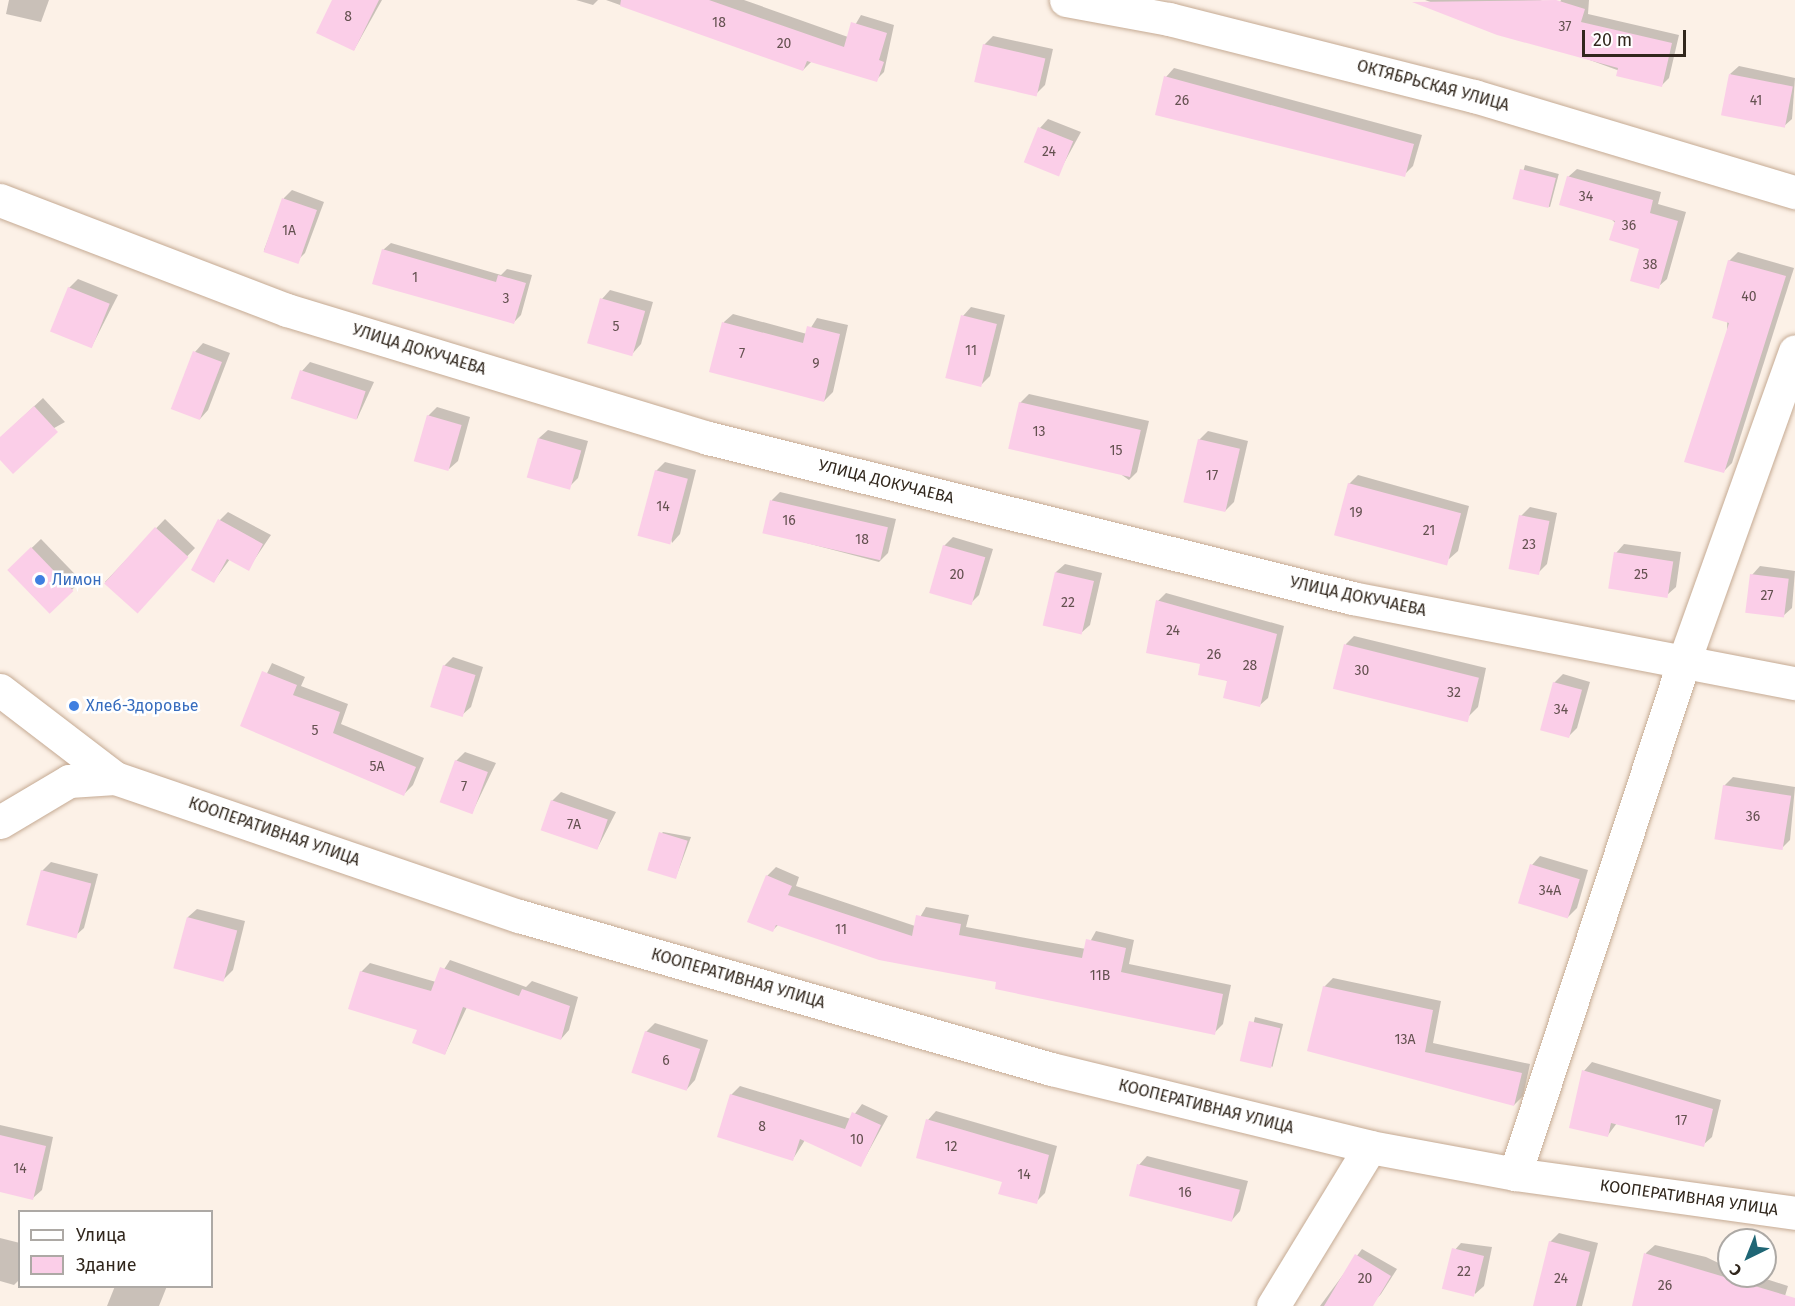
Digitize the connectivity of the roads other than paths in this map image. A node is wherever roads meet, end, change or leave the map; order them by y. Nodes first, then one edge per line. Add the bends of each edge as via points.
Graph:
1 (1066, 0) edge
2 (1795, 192) edge
3 (0, 200) edge
4 (1795, 351) edge
5 (1683, 664) junction
6 (1795, 683) edge
7 (0, 690) edge
8 (115, 778) junction
9 (0, 822) edge
10 (1370, 1147) junction
11 (1515, 1174) junction
12 (1795, 1213) edge
13 (1274, 1306) edge

1 - 2 street, ОКТЯБРЬСКАЯ УЛИЦА via 1169,19 1474,96
3 - 5 street, УЛИЦА ДОКУЧАЕВА via 287,310 708,438 1352,597
4 - 5 street
5 - 6 street, УЛИЦА ДОКУЧАЕВА
5 - 11 street
7 - 8 street
8 - 9 street via 69,782
8 - 10 street, КООПЕРАТИВНАЯ УЛИЦА via 519,915 1051,1069
10 - 11 street, КООПЕРАТИВНАЯ УЛИЦА
10 - 13 street
11 - 12 street, КООПЕРАТИВНАЯ УЛИЦА

